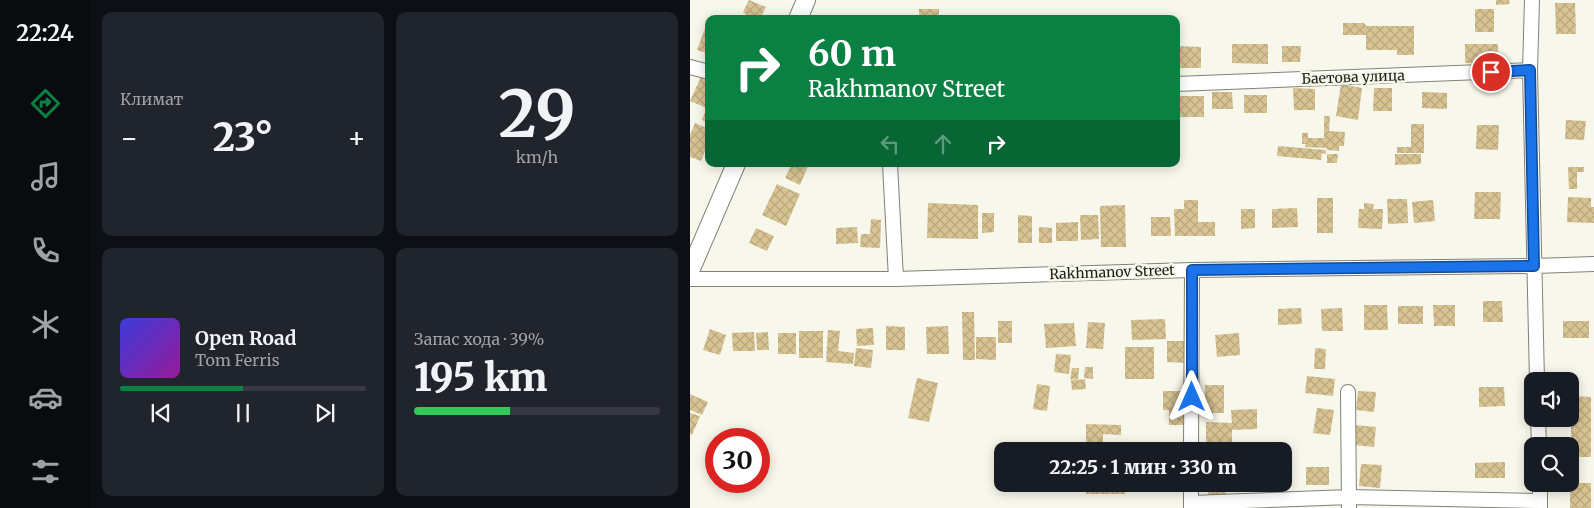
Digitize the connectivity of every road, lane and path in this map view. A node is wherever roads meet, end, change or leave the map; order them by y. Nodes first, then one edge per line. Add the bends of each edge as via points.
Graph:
1 (806, 0) edge
2 (1532, 0) edge
3 (800, 15) edge
4 (690, 67) edge
5 (1530, 70) junction
6 (705, 71) edge
7 (1180, 84) edge
8 (735, 167) edge
9 (890, 167) edge
10 (1594, 264) edge
11 (1534, 266) junction
12 (1192, 270) junction
13 (690, 271) edge
14 (690, 279) edge
15 (896, 279) junction
16 (1537, 372) edge
17 (1348, 392) dead end
18 (1191, 442) edge
19 (1191, 492) edge
20 (1349, 502) edge
21 (1540, 504) edge
22 (1191, 506) edge

1 - 3 street
2 - 5 street
4 - 6 street
5 - 7 street, Баетова улица
5 - 11 street
8 - 13 street
9 - 15 street
10 - 11 street, Rakhmanov Street
11 - 12 street, Rakhmanov Street
11 - 16 street
12 - 15 street, Rakhmanov Street
12 - 18 street
14 - 15 street, Rakhmanov Street
17 - 20 street
19 - 22 street
20 - 21 street
20 - 22 street

